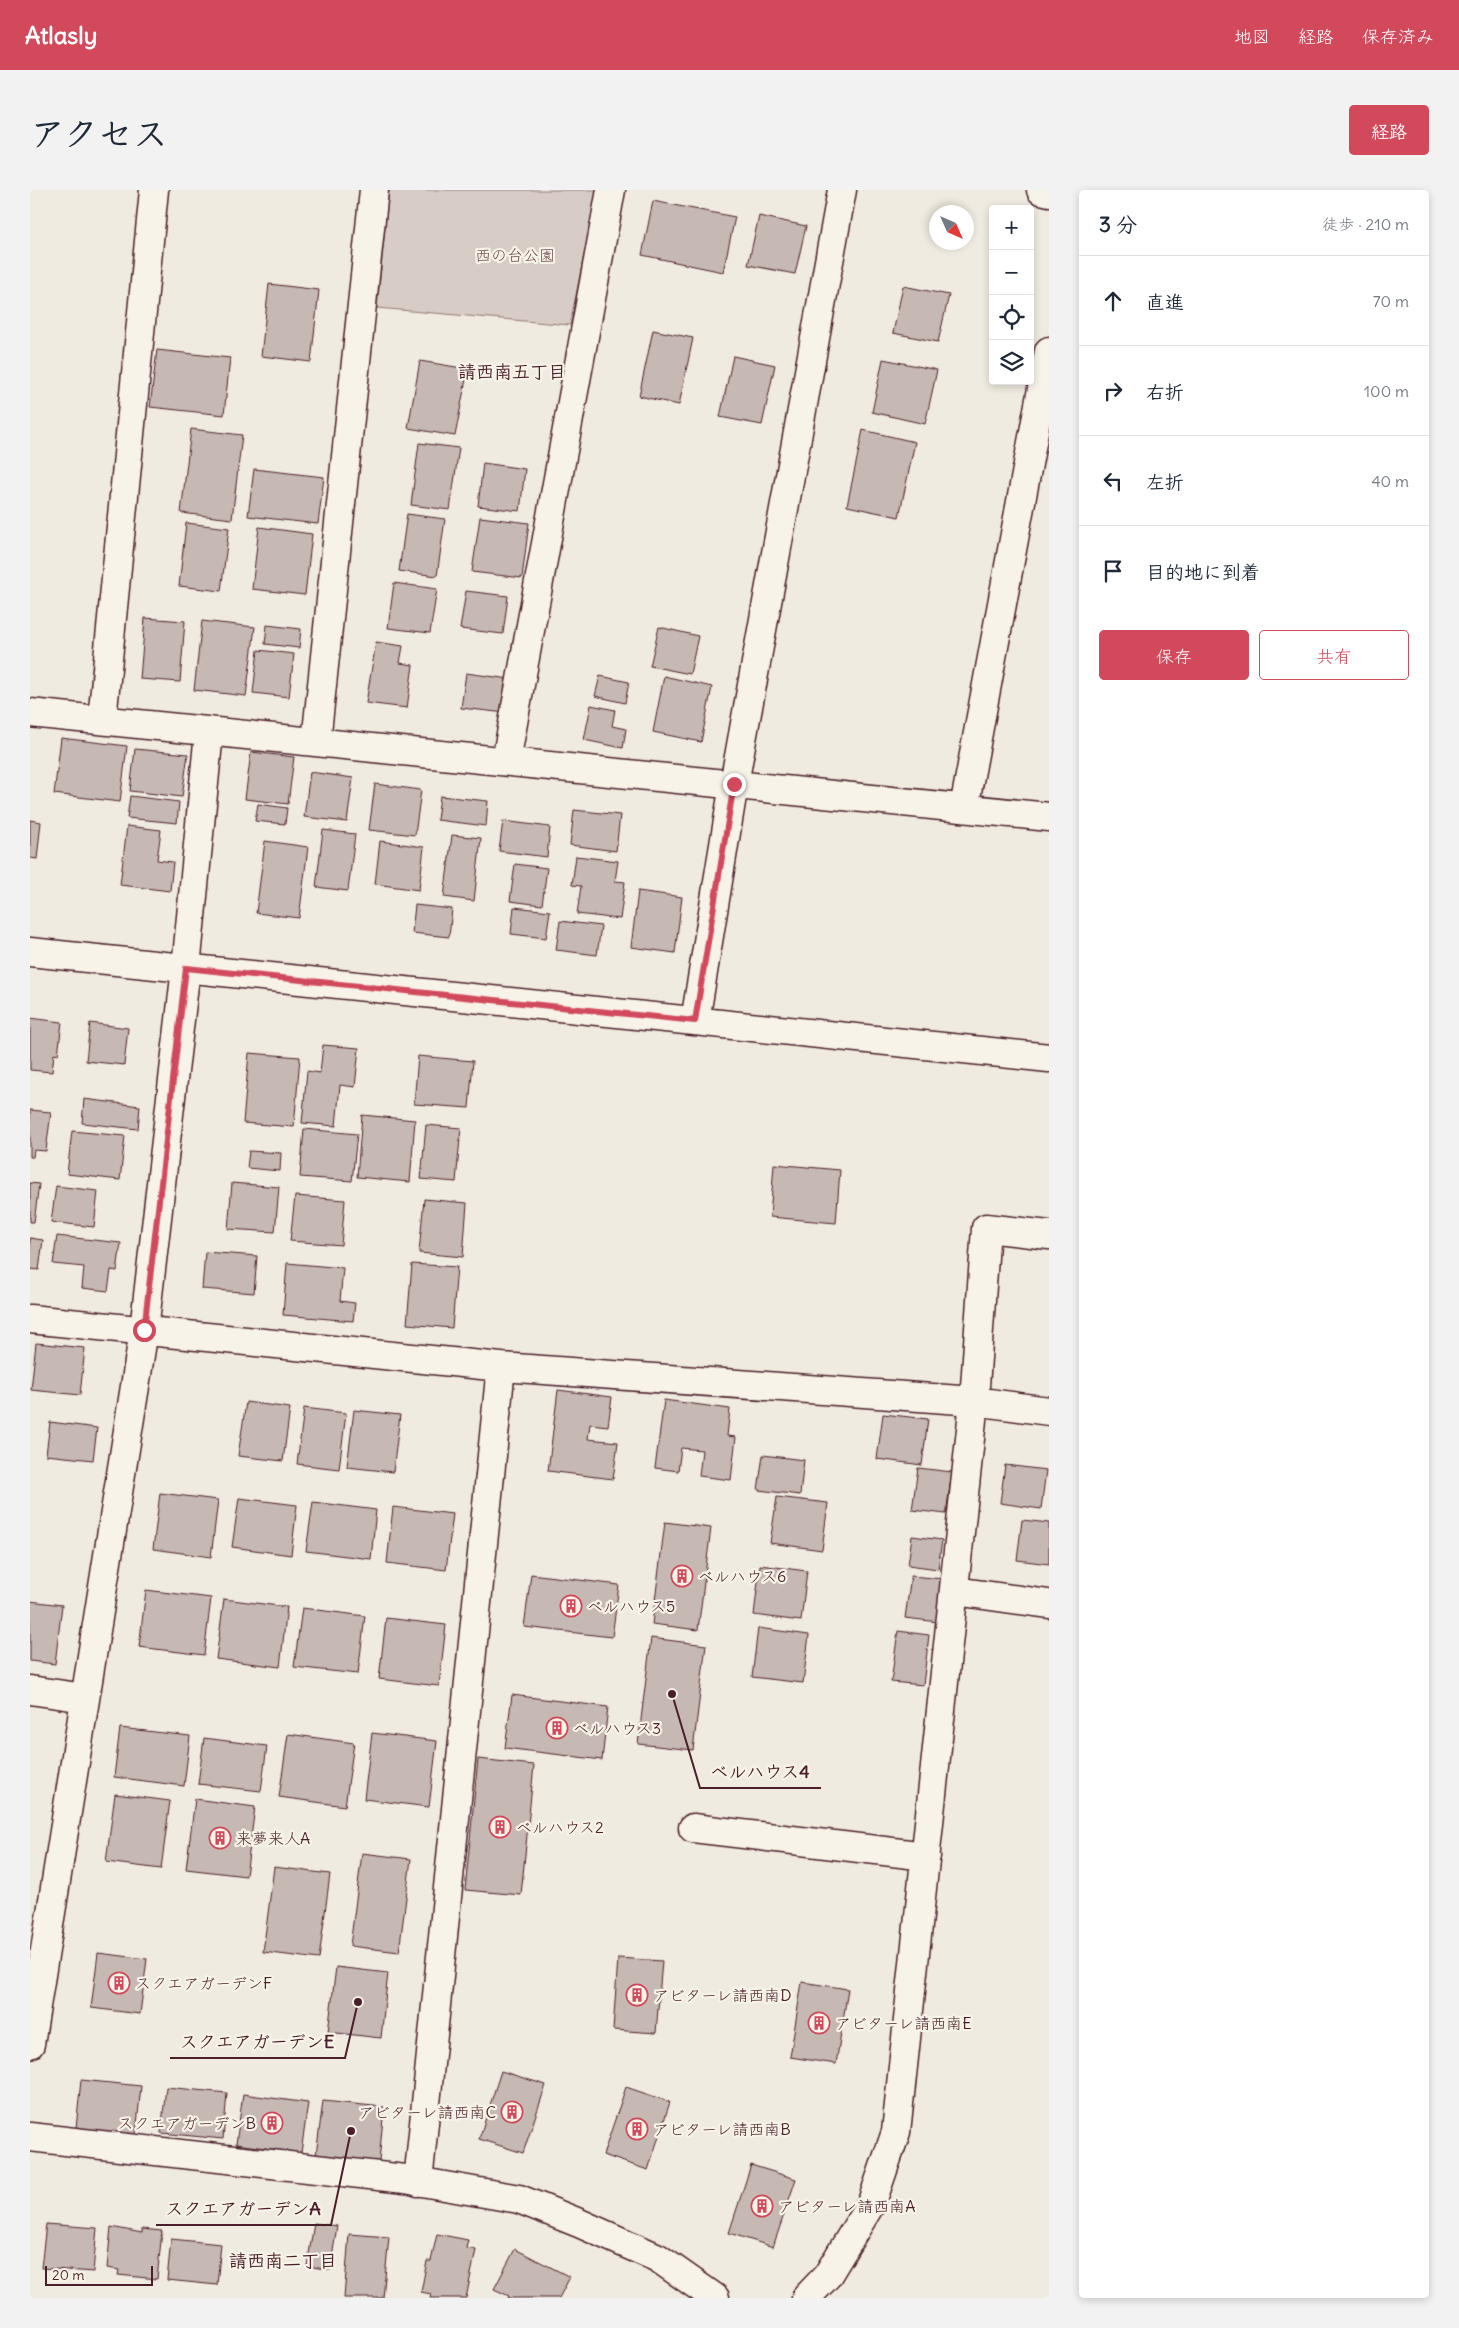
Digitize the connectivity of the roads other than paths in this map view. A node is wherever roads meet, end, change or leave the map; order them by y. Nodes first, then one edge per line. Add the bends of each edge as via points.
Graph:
1 (154, 190) edge
2 (374, 190) edge
3 (611, 190) edge
4 (842, 190) edge
5 (1041, 190) edge
6 (1049, 192) edge
7 (1049, 351) edge
8 (30, 714) edge
9 (102, 720) junction
10 (209, 732) junction
11 (316, 742) junction
12 (506, 761) junction
13 (734, 784) junction
14 (964, 808) junction
15 (1049, 817) edge
16 (30, 952) edge
17 (186, 968) junction
18 (695, 1021) junction
19 (1049, 1058) edge
20 (1049, 1235) edge
21 (30, 1319) edge
22 (144, 1330) junction
23 (501, 1367) junction
24 (974, 1401) junction
25 (1049, 1411) edge
26 (955, 1591) junction
27 (1049, 1604) edge
28 (30, 1690) edge
29 (85, 1698) junction
30 (694, 1828) dead end
31 (926, 1856) junction
32 (30, 2044) edge
33 (30, 2137) edge
34 (418, 2182) junction
35 (715, 2298) edge
36 (806, 2298) edge

1 - 9 street
2 - 11 street
3 - 12 street
4 - 13 street
5 - 6 street
7 - 14 street
8 - 9 street
9 - 10 street
10 - 11 street
10 - 17 street
11 - 12 street
12 - 13 street
13 - 14 street
13 - 18 street
14 - 15 street
16 - 17 street
17 - 18 street
17 - 22 street
18 - 19 street
20 - 24 street via 986,1228
21 - 22 street
22 - 23 street
22 - 29 street
23 - 24 street
23 - 34 street
24 - 25 street
24 - 26 street
26 - 27 street
26 - 31 street
28 - 29 street
29 - 32 street
30 - 31 street
31 - 36 street via 896,2132 872,2202 827,2276
33 - 34 street
34 - 35 street via 519,2199 658,2258

